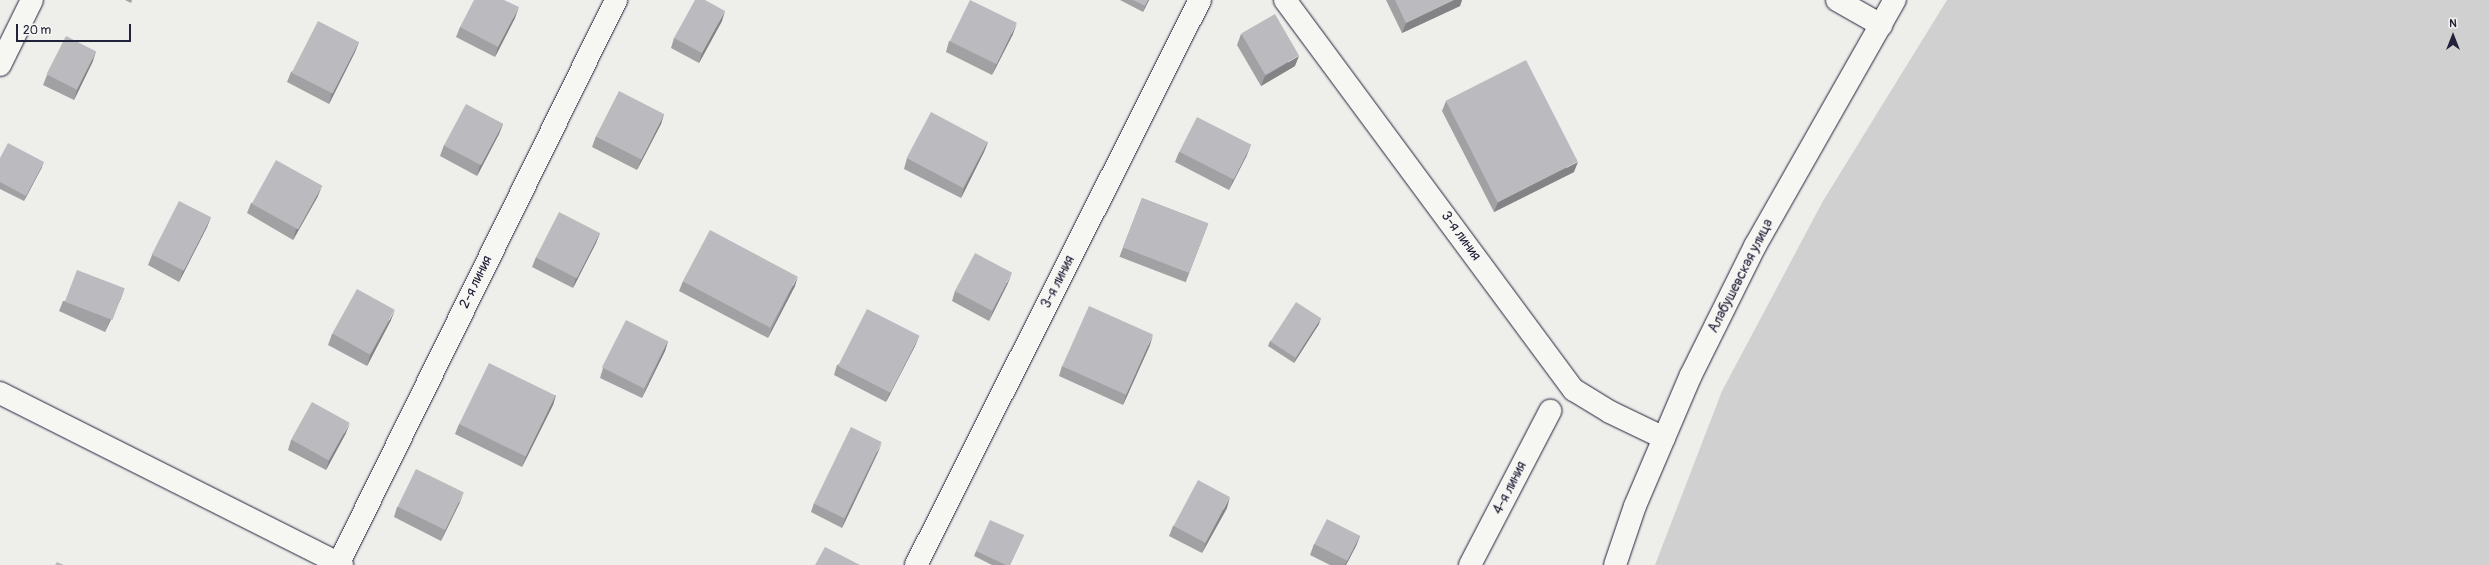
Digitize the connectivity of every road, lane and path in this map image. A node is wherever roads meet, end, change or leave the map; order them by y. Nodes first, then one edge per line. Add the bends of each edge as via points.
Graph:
1 (32, 0) edge
2 (616, 0) edge
3 (1200, 0) edge
4 (1286, 0) edge
5 (1837, 0) edge
6 (1895, 0) edge
7 (1881, 25) junction
8 (0, 65) edge
9 (0, 393) edge
10 (1550, 411) dead end
11 (1664, 438) junction
12 (340, 564) edge
13 (916, 565) edge
14 (1470, 565) edge
15 (1615, 565) edge

1 - 8 street
2 - 12 street, 2-я линия
3 - 13 street, 3-я линия
4 - 11 street, 3-я линия via 1574,390 1610,412
5 - 7 street
6 - 7 street, Алабушевская улица
7 - 11 street, Алабушевская улица via 1755,246 1691,375
9 - 12 street
10 - 14 street, 4-я линия
11 - 15 street, Алабушевская улица via 1635,506

